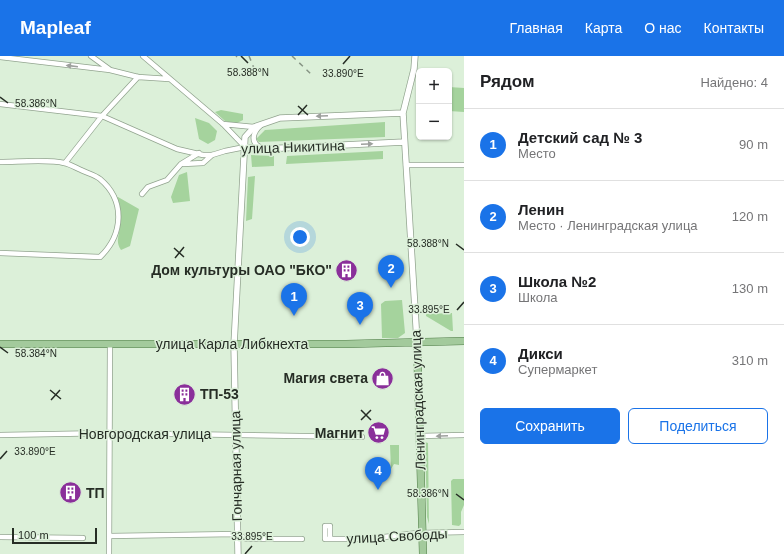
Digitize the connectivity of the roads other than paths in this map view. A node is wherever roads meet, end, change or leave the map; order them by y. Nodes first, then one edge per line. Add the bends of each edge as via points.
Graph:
1 (91, 56) edge
2 (143, 56) edge
3 (415, 56) edge
4 (0, 57) edge
5 (110, 70) junction
6 (138, 77) junction
7 (169, 79) junction
8 (0, 104) edge
9 (403, 113) junction
10 (102, 116) junction
11 (266, 122) junction
12 (223, 124) junction
13 (254, 128) junction
14 (245, 137) joint
15 (404, 142) junction
16 (244, 147) junction
17 (263, 148) junction
18 (199, 153) junction
19 (212, 155) junction
20 (0, 162) edge
21 (65, 163) junction
22 (181, 164) junction
23 (406, 165) junction
24 (464, 165) edge
25 (142, 194) dead end
26 (0, 253) edge
27 (464, 341) edge
28 (417, 342) junction
29 (0, 344) edge
30 (110, 344) junction
31 (234, 345) junction
32 (110, 433) junction
33 (235, 434) junction
34 (0, 435) edge
35 (464, 435) edge
36 (419, 436) junction
37 (362, 437) dead end
38 (464, 532) edge
39 (422, 533) junction
40 (237, 534) junction
41 (109, 536) junction
42 (0, 537) edge
43 (83, 538) dead end
44 (302, 539) dead end
45 (330, 539) dead end
46 (109, 554) edge
47 (238, 554) edge
48 (423, 554) edge

1 - 5 street
2 - 7 street
3 - 9 street, Ленинградская улица
5 -> 4 street
5 - 6 street
6 - 7 street
6 - 10 street
7 - 12 street
8 - 10 street, улица Никитина
9 -> 11 street, улица Никитина via 280,118
9 - 15 street, Ленинградская улица
10 - 18 street, улица Никитина via 177,149
10 - 21 street
11 - 13 street, улица Никитина
11 - 17 street via 257,128 253,138 254,143
12 - 13 street
12 - 16 street
13 - 14 street, улица Никитина
14 - 16 street, Гончарная улица
17 -> 15 street, улица Никитина
15 - 23 street, Ленинградская улица
16 - 17 street, улица Никитина
16 - 19 street, улица Никитина
16 - 31 street, Гончарная улица
18 - 19 street, улица Никитина
18 - 22 street
19 - 22 street via 203,163
20 - 21 street
21 - 26 street via 99,178 109,188 120,223 110,247 100,257
22 - 25 street via 167,180 148,187
23 - 24 street
23 - 28 street, Ленинградская улица
27 - 28 main road, улица Карла Либкнехта
28 - 31 main road, улица Карла Либкнехта
28 - 36 main road, Ленинградская улица
29 - 30 main road, улица Карла Либкнехта
30 - 31 main road, улица Карла Либкнехта
30 - 32 street
31 - 33 street, Гончарная улица
32 - 33 street, Новгородская улица
32 - 34 street, Новгородская улица
32 - 41 street
33 - 37 street, Новгородская улица
33 - 40 street, Гончарная улица
35 -> 36 street
36 - 39 main road, Ленинградская улица
38 - 39 street, улица Свободы
39 - 45 street, улица Свободы via 367,539
39 - 48 main road, Ленинградская улица
40 - 41 street
40 - 44 street via 246,539
40 - 47 street, Гончарная улица
41 - 46 street
42 - 43 street

